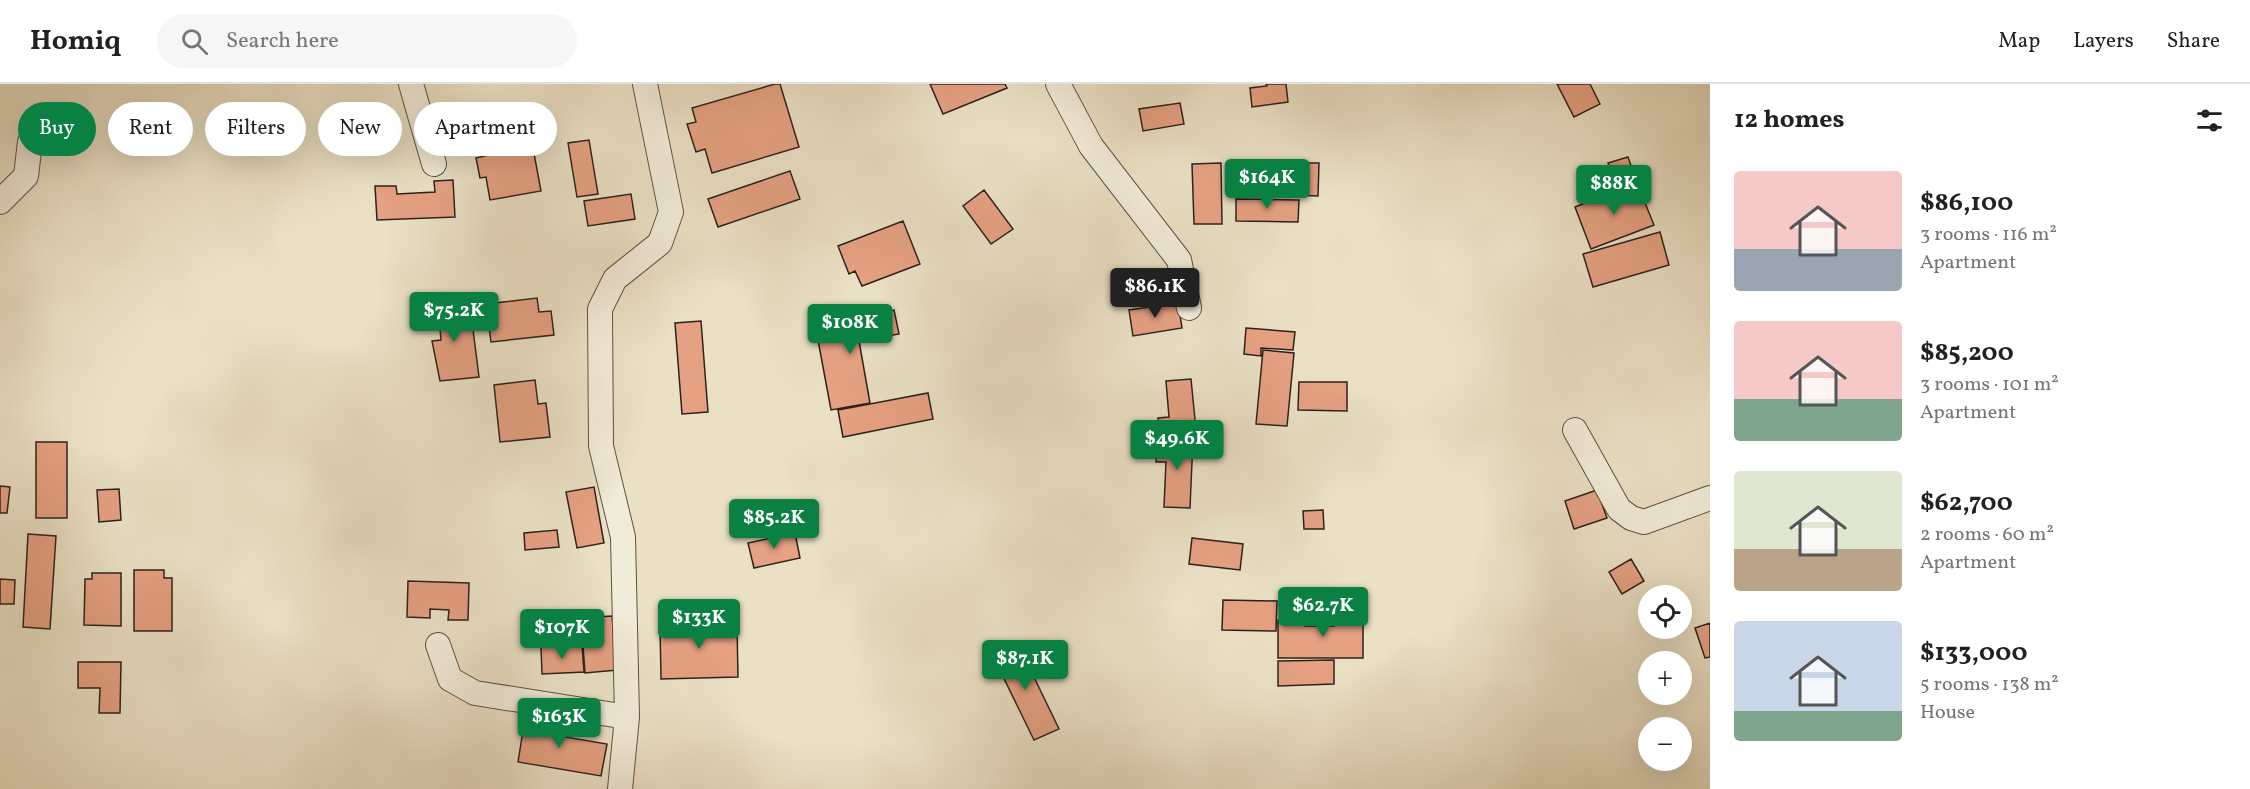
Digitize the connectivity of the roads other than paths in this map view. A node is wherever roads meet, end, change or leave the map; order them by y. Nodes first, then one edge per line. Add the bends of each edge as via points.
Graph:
1 (411, 84) edge
2 (645, 84) edge
3 (1058, 84) edge
4 (28, 156) edge
5 (434, 164) dead end
6 (0, 202) edge
7 (1189, 308) dead end
8 (1575, 430) dead end
9 (1710, 498) edge
10 (438, 645) dead end
11 (627, 717) junction
12 (620, 789) edge

1 - 5 street
2 - 11 street via 671,212 660,243 615,279 600,309 601,446 623,537
3 - 7 street via 1091,146 1179,260
4 - 6 street via 26,176
8 - 9 street via 1619,509 1631,518 1644,522
10 - 11 street via 450,680 476,693
11 - 12 street

